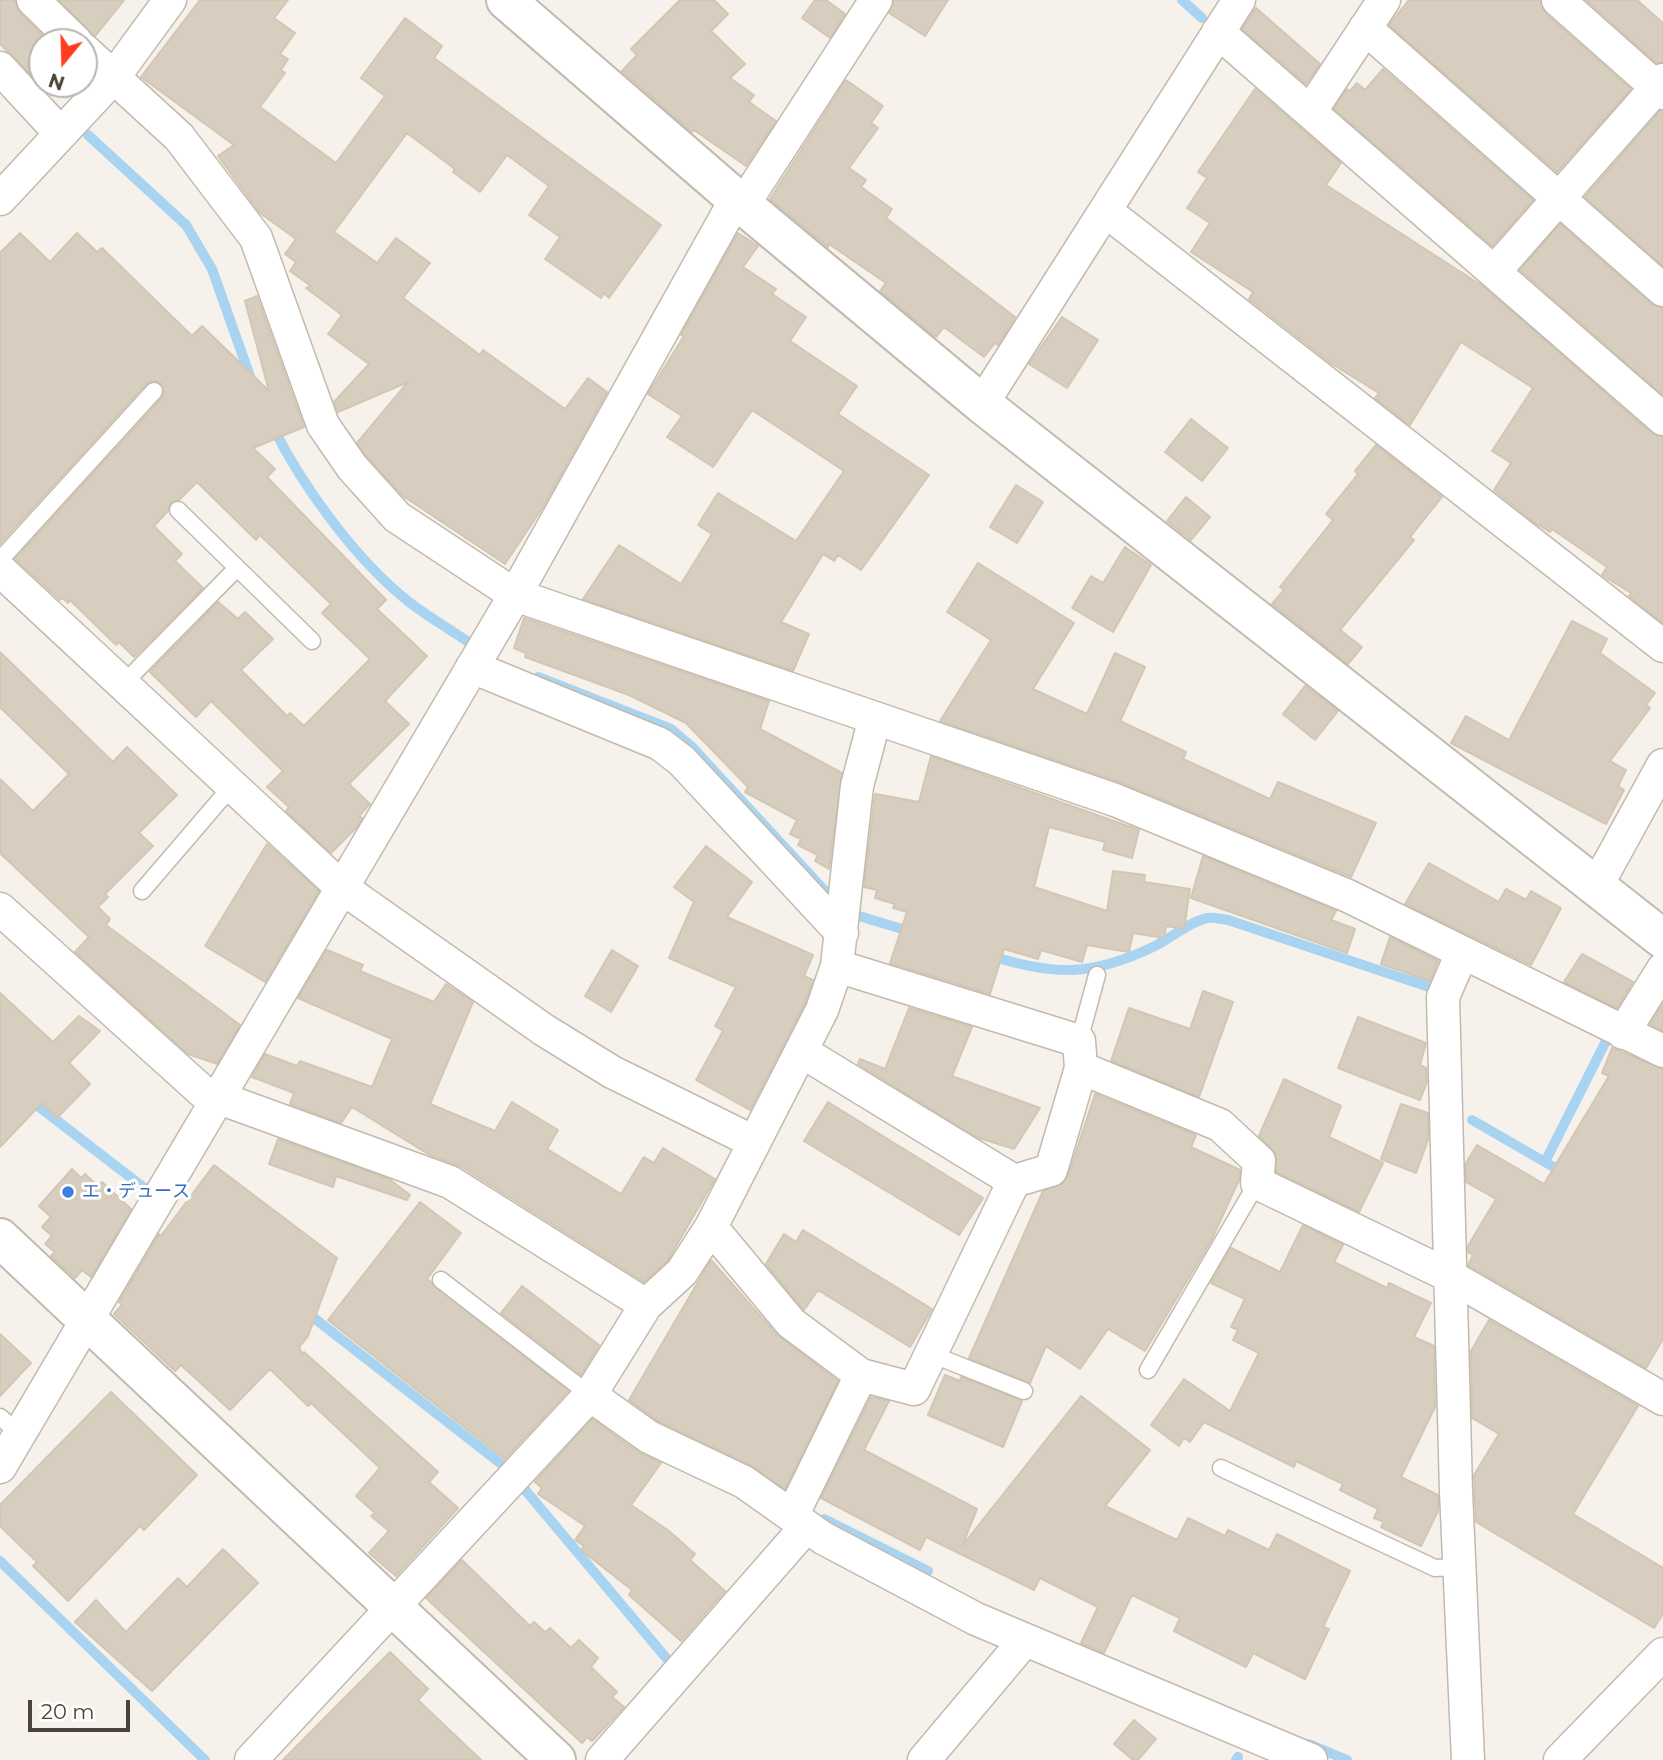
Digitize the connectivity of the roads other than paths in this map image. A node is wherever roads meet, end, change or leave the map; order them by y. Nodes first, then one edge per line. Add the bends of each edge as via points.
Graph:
1 (33, 0) edge
2 (170, 0) edge
3 (506, 0) edge
4 (876, 0) edge
5 (1239, 0) edge
6 (1384, 0) edge
7 (1558, 0) edge
8 (62, 28) edge
9 (1365, 28) junction
10 (1218, 32) junction
11 (98, 64) edge
12 (0, 68) edge
13 (113, 78) junction
14 (1661, 87) edge
15 (1310, 112) junction
16 (61, 134) junction
17 (1558, 198) junction
18 (0, 199) edge
19 (739, 202) junction
20 (1107, 212) junction
21 (1494, 272) junction
22 (1663, 290) edge
23 (154, 391) dead end
24 (982, 404) junction
25 (1663, 419) edge
26 (178, 510) dead end
27 (0, 560) edge
28 (237, 568) junction
29 (0, 570) edge
30 (515, 595) junction
31 (312, 641) dead end
32 (1663, 646) edge
33 (472, 667) junction
34 (123, 684) junction
35 (875, 719) junction
36 (1663, 765) edge
37 (232, 786) junction
38 (341, 887) junction
39 (1596, 887) junction
40 (142, 891) dead end
41 (0, 909) edge
42 (842, 933) junction
43 (1663, 939) edge
44 (1462, 954) junction
45 (837, 966) junction
46 (1663, 969) edge
47 (1097, 975) dead end
48 (1623, 1033) junction
49 (801, 1051) junction
50 (1663, 1051) edge
51 (1080, 1055) junction
52 (218, 1098) junction
53 (752, 1142) junction
54 (1014, 1181) junction
55 (1257, 1183) junction
56 (711, 1227) junction
57 (0, 1238) edge
58 (1450, 1276) junction
59 (441, 1280) dead end
60 (646, 1305) junction
61 (88, 1321) junction
62 (931, 1354) junction
63 (1148, 1370) dead end
64 (860, 1375) junction
65 (1024, 1391) dead end
66 (590, 1395) junction
67 (1663, 1399) edge
68 (10, 1425) edge
69 (0, 1468) edge
70 (1220, 1468) dead end
71 (799, 1521) junction
72 (1459, 1567) junction
73 (393, 1607) junction
74 (1025, 1640) junction
75 (1663, 1654) edge
76 (251, 1760) edge
77 (556, 1760) edge
78 (602, 1760) edge
79 (923, 1760) edge
80 (1311, 1760) edge
81 (1468, 1760) edge
82 (1560, 1760) edge

1 - 8 street
2 - 13 street
3 - 19 street
4 - 19 street
5 - 10 street
6 - 9 street
7 - 14 street
9 - 15 street
9 - 17 street
10 - 15 street
10 - 20 street
11 - 13 street
12 - 16 street
13 - 16 street
13 - 30 street via 179,137 256,237 323,425 352,467 397,517
14 - 17 street
15 - 21 street
16 - 18 street
17 - 21 street
17 - 22 street
19 - 24 street
19 - 30 street
20 - 24 street
20 - 32 street
21 - 25 street
23 - 27 lane
24 - 39 street
26 - 28 lane
28 - 31 lane
28 - 34 lane
29 - 34 street
30 - 33 street
30 - 35 street
33 - 38 street
33 - 42 street via 660,744 682,761
34 - 37 street
35 - 42 street via 857,786
35 - 44 street via 1115,800 1348,896
36 - 39 street
37 - 38 street
37 - 40 lane
38 - 52 street
38 - 53 street via 589,1058
39 - 43 street
41 - 52 street via 203,1092
42 - 45 street
44 - 48 street
44 - 58 street via 1443,997
45 - 49 street
45 - 51 street
46 - 48 street
47 - 51 lane
48 - 50 street
49 - 53 street
49 - 54 street
51 - 54 street via 1051,1170
51 - 55 street via 1220,1125 1259,1161
52 - 60 street via 450,1182
52 - 61 street
53 - 56 street
54 - 62 street
55 - 58 street
55 - 63 lane
56 - 60 street via 682,1272
56 - 64 street via 791,1323
57 - 61 street
58 - 67 street
58 - 72 street
59 - 66 lane
60 - 66 street
61 - 68 street
61 - 73 street
62 - 64 street via 914,1389
62 - 65 lane
64 - 71 street
66 - 71 street via 649,1437 744,1482
66 - 73 street
68 - 69 street
70 - 72 lane via 1435,1568
71 - 74 street via 976,1619
71 - 78 street
72 - 81 street
73 - 76 street
73 - 77 street
74 - 79 street
74 - 80 street
75 - 82 street

